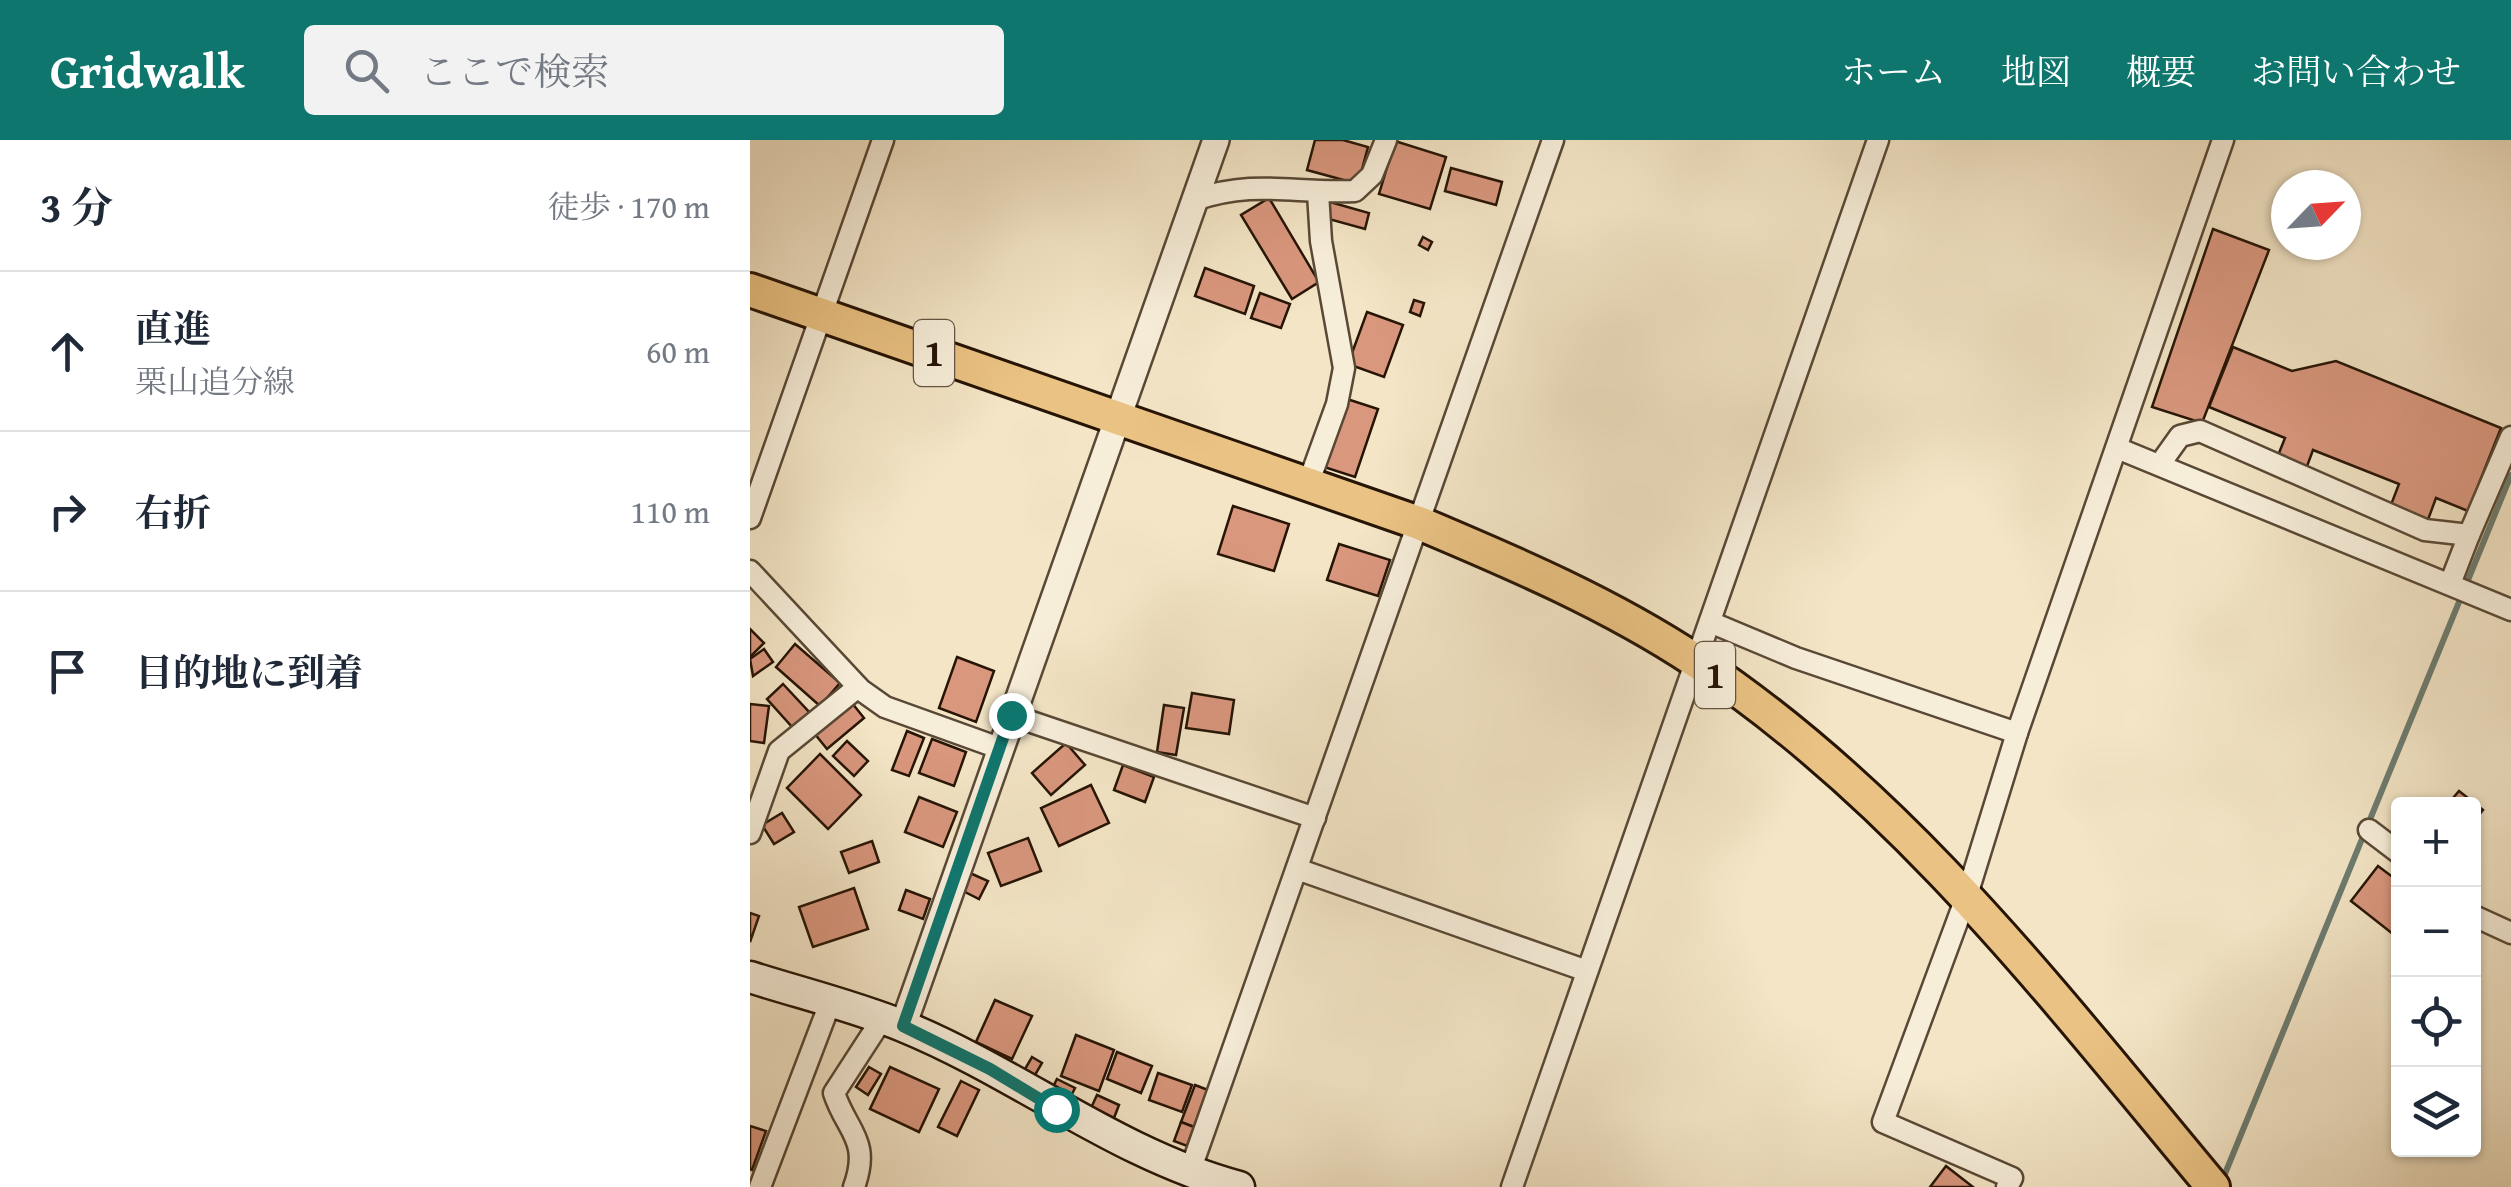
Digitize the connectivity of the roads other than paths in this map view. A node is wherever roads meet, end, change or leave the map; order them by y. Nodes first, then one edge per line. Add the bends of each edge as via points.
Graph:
1 (883, 140) edge
2 (1216, 140) edge
3 (1386, 140) edge
4 (1552, 140) edge
5 (1878, 140) edge
6 (2223, 140) edge
7 (1318, 193) junction
8 (1194, 200) junction
9 (750, 290) edge
10 (822, 314) junction
11 (1118, 416) junction
12 (2511, 438) edge
13 (2118, 448) junction
14 (2160, 464) junction
15 (1308, 484) junction
16 (750, 518) edge
17 (1419, 524) junction
18 (2470, 535) junction
19 (750, 571) edge
20 (2450, 584) junction
21 (2511, 610) edge
22 (1710, 622) junction
23 (1695, 660) junction
24 (858, 686) junction
25 (1011, 715) junction
26 (2017, 733) junction
27 (999, 748) junction
28 (1315, 818) junction
29 (2369, 830) dead end
30 (750, 833) edge
31 (2391, 847) edge
32 (1297, 869) junction
33 (1968, 894) junction
34 (2481, 919) edge
35 (2511, 933) edge
36 (1587, 971) junction
37 (750, 977) edge
38 (830, 1003) junction
39 (892, 1023) junction
40 (1189, 1174) junction
41 (760, 1187) edge
42 (854, 1187) edge
43 (1240, 1187) edge
44 (1512, 1187) edge
45 (2007, 1187) edge
46 (2213, 1187) edge

1 - 10 street
2 - 8 street
3 - 7 street via 1372,174 1355,191
4 - 17 street
5 - 22 street
6 - 13 street
7 - 8 street via 1278,185
7 - 15 street via 1344,368
8 - 11 street
9 - 10 main road, 1
10 - 11 main road, 1
10 - 16 street
11 - 15 main road, 1
11 - 25 street
12 - 18 street
13 - 14 street
13 - 26 street
14 - 18 street via 2180,436 2200,432 2425,530
14 - 20 street
15 - 17 main road, 1
17 - 23 main road, 1 via 1523,567
17 - 28 street
18 - 20 street
19 - 24 street
20 - 21 street
22 - 23 street
22 - 26 street
23 - 33 main road, 1 via 1793,732
23 - 36 street
24 - 27 street via 885,707
24 - 30 street via 779,752
25 - 27 street
25 - 28 street
26 - 33 street
27 - 39 street
28 - 32 street
29 - 31 street
32 - 36 street
32 - 40 street
33 - 45 street via 1882,1122 2012,1178
33 - 46 main road, 1
34 - 35 street
36 - 44 street
37 - 38 main road
38 - 39 main road
38 - 41 street
39 - 40 main road
39 - 42 street via 834,1093 857,1134 861,1157
40 - 43 main road

